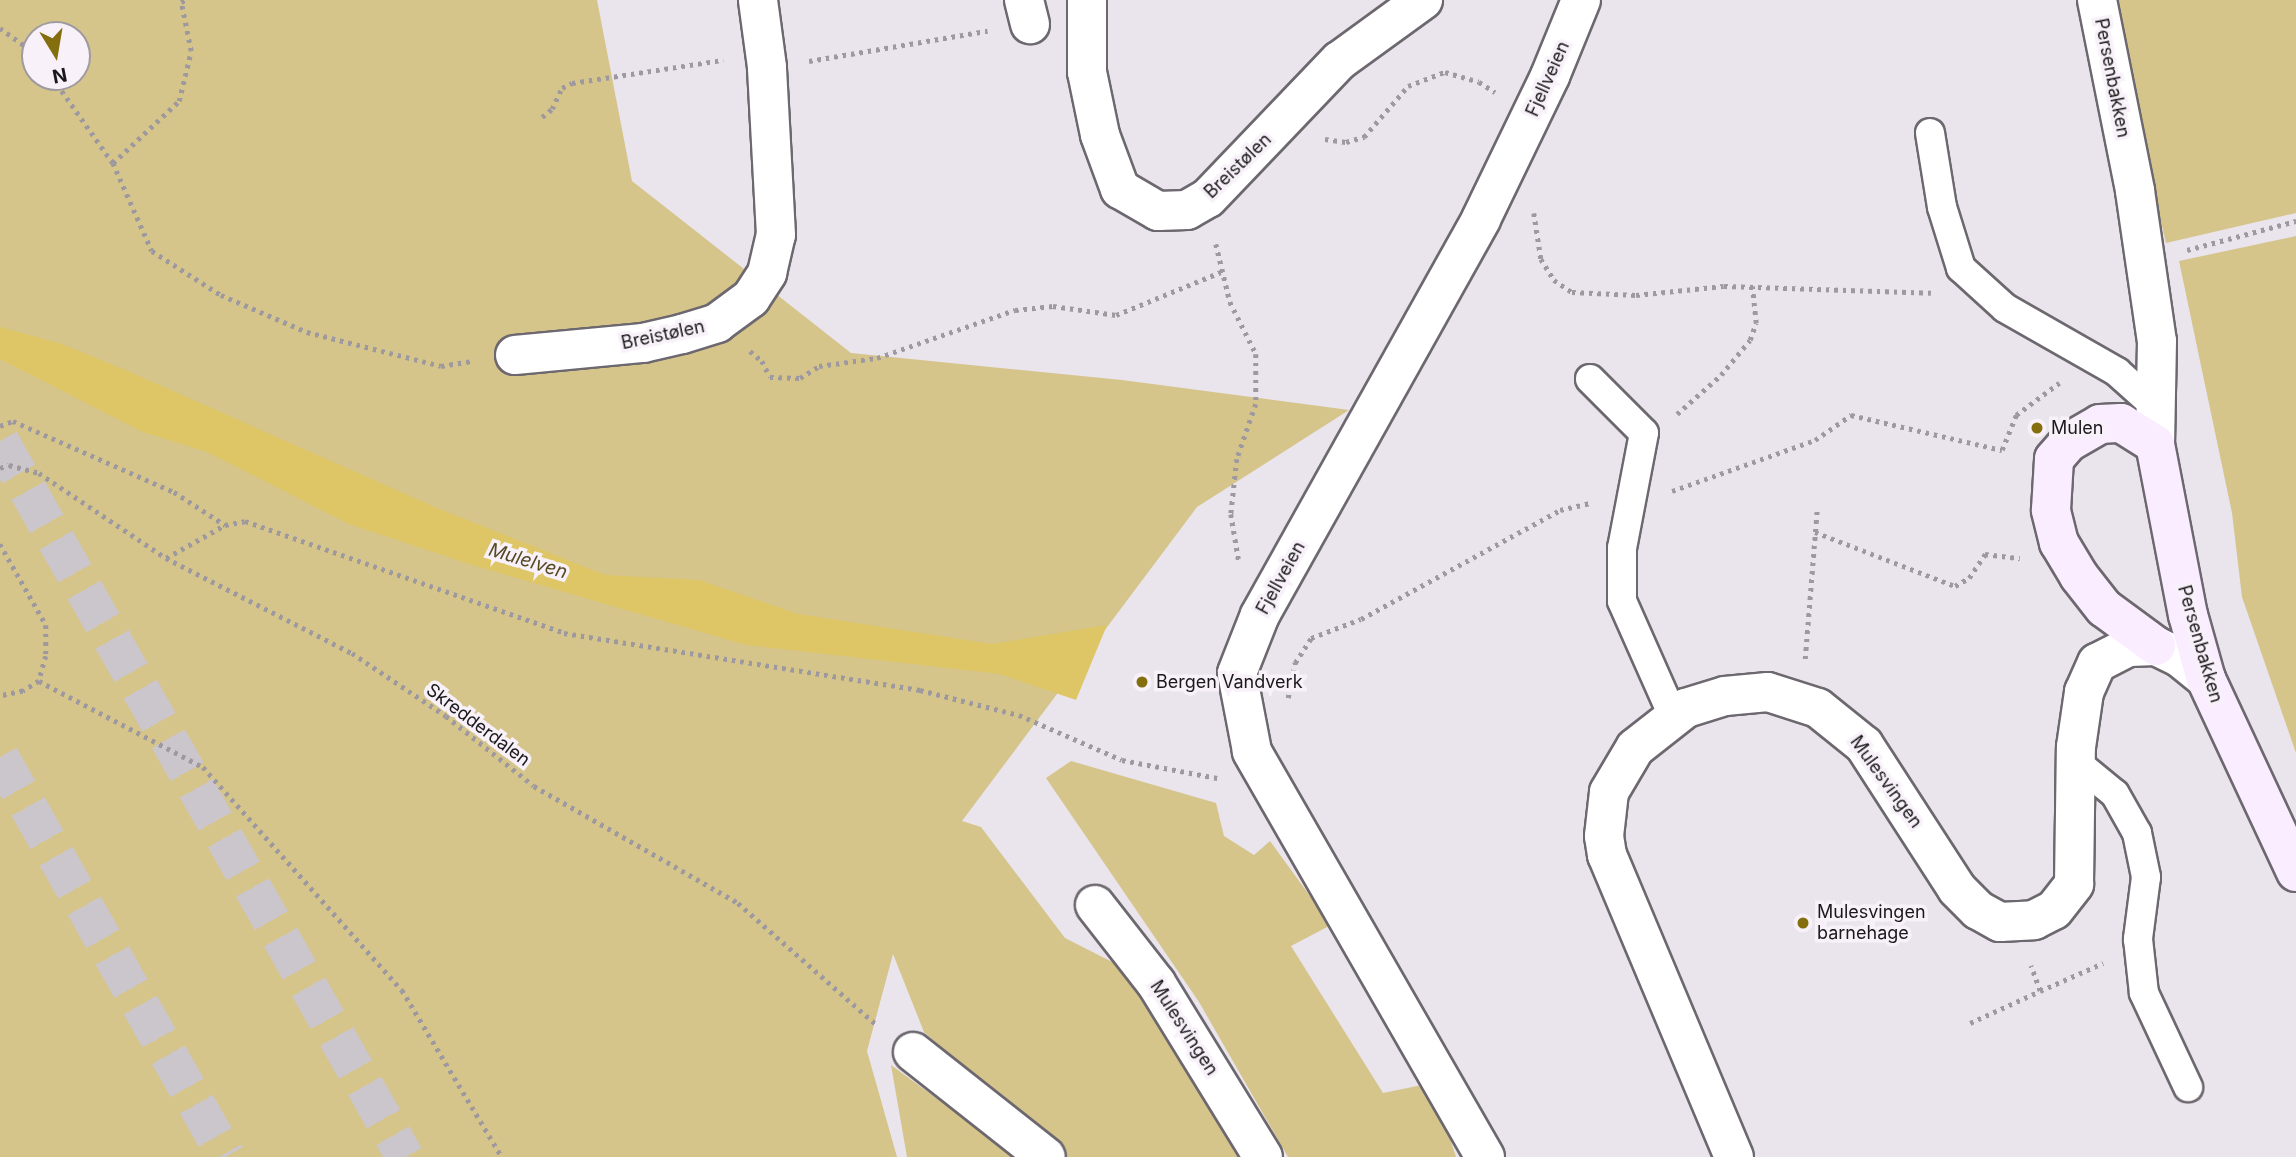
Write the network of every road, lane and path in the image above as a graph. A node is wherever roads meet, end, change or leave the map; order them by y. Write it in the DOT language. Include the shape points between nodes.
graph roads {
  1 [pos="185,0"];
  2 [pos="758,0"];
  3 [pos="1087,0"];
  4 [pos="1423,0"];
  5 [pos="1581,0"];
  6 [pos="2097,0"];
  7 [pos="1027,12"];
  8 [pos="0,28"];
  9 [pos="21,44"];
  10 [pos="766,60"];
  11 [pos="62,91"];
  12 [pos="542,117"];
  13 [pos="1930,133"];
  14 [pos="1317,139"];
  15 [pos="1518,144"];
  16 [pos="113,163"];
  17 [pos="1208,198"];
  18 [pos="1534,209"];
  19 [pos="2296,221"];
  20 [pos="2178,252"];
  21 [pos="1222,272"];
  22 [pos="1752,286"];
  23 [pos="1937,295"];
  24 [pos="717,323"];
  25 [pos="515,355"];
  26 [pos="2067,377"];
  27 [pos="1590,379"];
  28 [pos="2155,406"];
  29 [pos="0,426"];
  30 [pos="2155,444"];
  31 [pos="1641,456"];
  32 [pos="0,468"];
  33 [pos="1636,493"];
  34 [pos="1817,511"];
  35 [pos="225,525"];
  36 [pos="1815,532"];
  37 [pos="0,544"];
  38 [pos="166,558"];
  39 [pos="2028,558"];
  40 [pos="1260,615"];
  41 [pos="2156,646"];
  42 [pos="2206,680"];
  43 [pos="39,681"];
  44 [pos="0,696"];
  45 [pos="1802,702"];
  46 [pos="1286,708"];
  47 [pos="1673,716"];
  48 [pos="2076,762"];
  49 [pos="1273,789"];
  50 [pos="2296,872"];
  51 [pos="1095,905"];
  52 [pos="2093,967"];
  53 [pos="2040,991"];
  54 [pos="913,1052"];
  55 [pos="2188,1087"];
  56 [pos="502,1157"];
  57 [pos="1046,1157"];
  58 [pos="1263,1157"];
  59 [pos="1485,1157"];
  60 [pos="1734,1157"];
  1 -- 16 [label="path" via="181,2 191,51 179,101"];
  2 -- 10 [label="street, Breistølen"];
  3 -- 17 [label="street, Breistølen" via="1087,72 1100,135 1120,189 1158,211 1187,209"];
  4 -- 17 [label="street, Breistølen" via="1339,61"];
  5 -- 15 [label="street, Fjellveien"];
  6 -- 28 [label="street, Persenbakken" via="2145,254 2157,341"];
  7 -- 10 [label="path"];
  8 -- 9 [label="path"];
  10 -- 12 [label="path" via="572,83 562,88"];
  10 -- 24 [label="street, Breistølen" via="776,235 767,272 751,298"];
  11 -- 16 [label="path"];
  13 -- 28 [label="lane" via="1945,220 1961,268 2005,308 2118,372"];
  14 -- 15 [label="path" via="1346,142 1364,137 1408,86 1445,72 1479,82 1497,94 1511,113"];
  15 -- 40 [label="street, Fjellveien" via="1440,298"];
  16 -- 25 [label="path" via="152,251 221,295 307,332 441,366"];
  17 -- 21 [label="path"];
  18 -- 22 [label="path" via="1541,259 1553,280 1572,292 1610,296"];
  19 -- 20 [label="path"];
  21 -- 24 [label="path" via="1116,315 1053,306 1015,310 877,358 819,366 800,378 771,377 762,360"];
  21 -- 40 [label="path" via="1230,302 1256,354 1256,404 1237,459 1231,514 1237,557"];
  22 -- 23 [label="path" via="1916,289"];
  22 -- 31 [label="path" via="1756,323 1750,340 1721,375 1650,439"];
  24 -- 25 [label="street, Breistølen" via="643,343"];
  26 -- 33 [label="path" via="2016,415 2002,450 1851,415 1815,440 1756,464 1680,490"];
  27 -- 31 [label="lane" via="1644,433"];
  28 -- 30 [label="street, Persenbakken"];
  29 -- 35 [label="path" via="13,421 26,426 174,492"];
  30 -- 41 [label="street" via="2121,423 2100,424 2069,442 2054,459 2050,480 2059,543 2079,576 2104,608"];
  30 -- 42 [label="street, Persenbakken" via="2188,615"];
  31 -- 33 [label="lane"];
  32 -- 38 [label="path, Skredderdalen" via="9,465 39,473"];
  33 -- 46 [label="path" via="1560,510 1361,619 1311,638 1295,663"];
  33 -- 47 [label="lane" via="1622,548 1622,601"];
  34 -- 36 [label="path"];
  35 -- 38 [label="path"];
  35 -- 49 [label="path" via="245,520 564,633 920,690 1019,715 1122,760"];
  36 -- 39 [label="path" via="1955,586 1969,578 1985,554"];
  36 -- 45 [label="path"];
  37 -- 43 [label="path" via="46,625 46,656"];
  38 -- 54 [label="path, Skredderdalen" via="352,653 446,716 534,786 738,903 789,944 865,1017"];
  40 -- 49 [label="street, Fjellveien" via="1237,673 1252,751"];
  41 -- 42 [label="street" via="2179,657"];
  41 -- 48 [label="street, Mulesvingen" via="2129,647 2097,663 2084,692"];
  42 -- 50 [label="street, Persenbakken"];
  43 -- 44 [label="path" via="23,691"];
  43 -- 56 [label="path" via="203,767 402,990"];
  45 -- 47 [label="street, Mulesvingen" via="1747,692 1686,708"];
  45 -- 48 [label="street, Mulesvingen" via="1838,720 1864,745 1957,889 1989,918 2000,922 2034,920 2054,909 2074,884"];
  47 -- 60 [label="street, Mulesvingen" via="1634,748 1617,771 1604,812 1604,836 1614,879"];
  48 -- 55 [label="lane" via="2115,794 2137,833 2146,877 2138,939 2144,993"];
  49 -- 59 [label="street, Fjellveien"];
  51 -- 58 [label="street, Mulesvingen" via="1156,983"];
  52 -- 53 [label="path"];
  54 -- 57 [label="street"];
}
